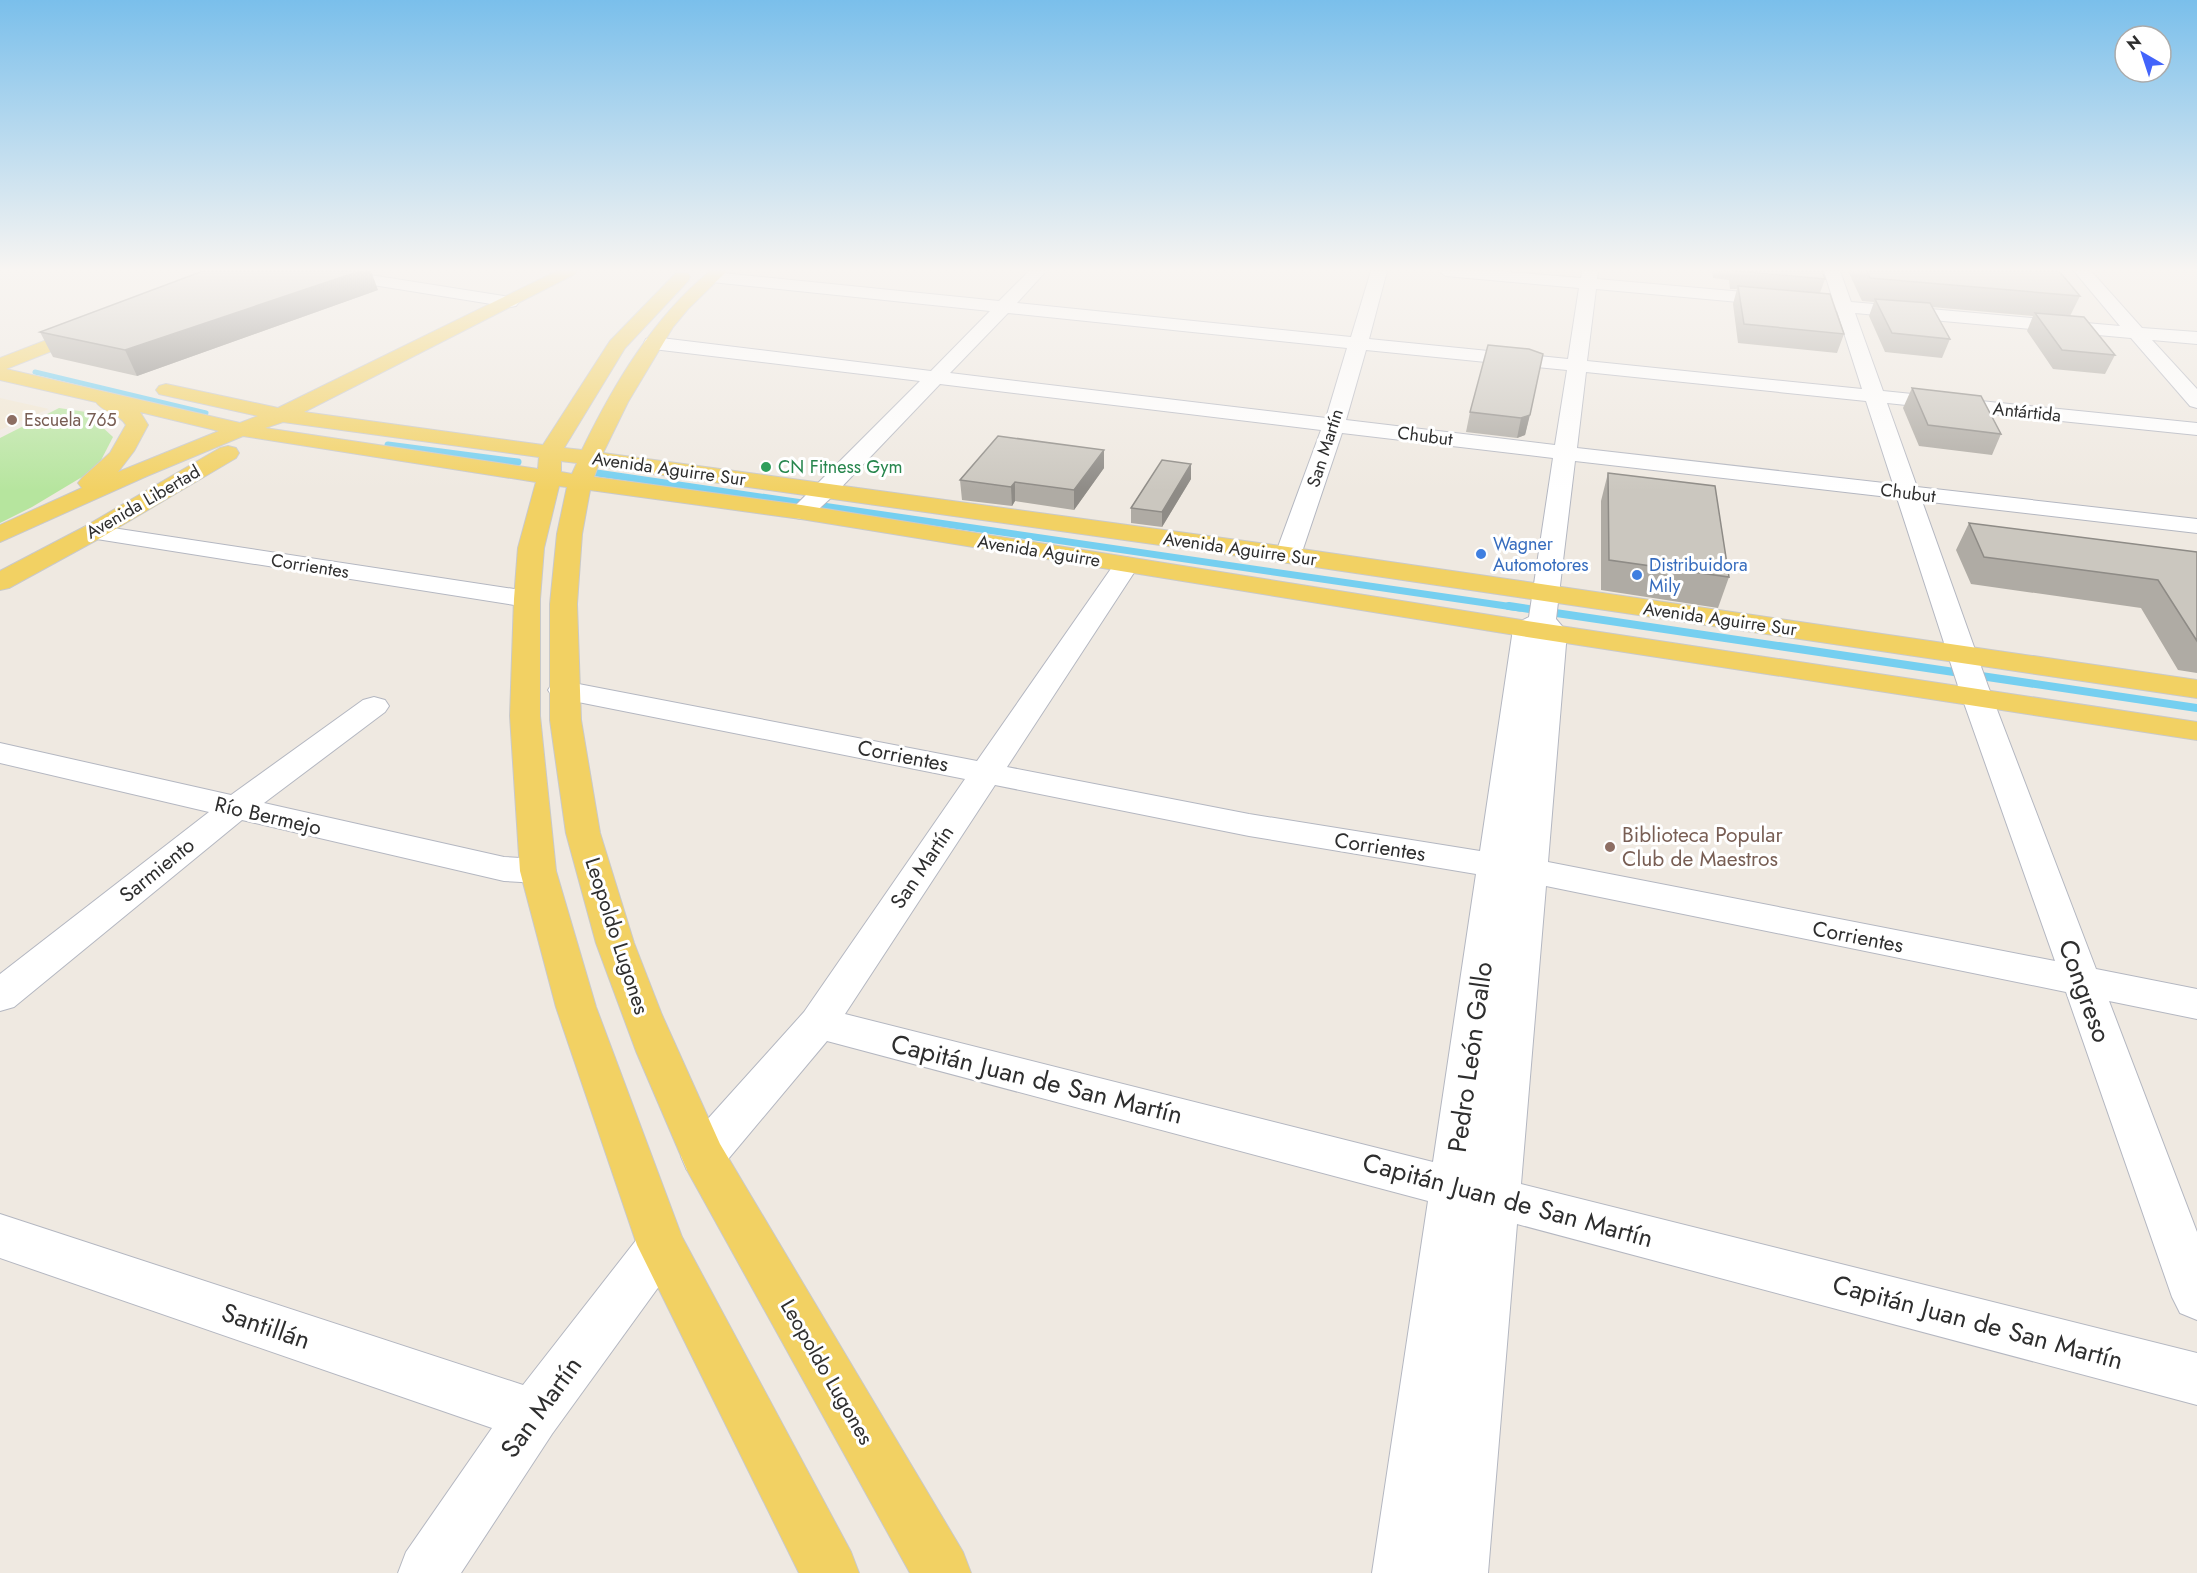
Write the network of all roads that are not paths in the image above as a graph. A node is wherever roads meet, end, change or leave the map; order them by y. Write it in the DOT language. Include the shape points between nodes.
graph roads {
  1 [pos="47,344"];
  2 [pos="424,344"];
  3 [pos="618,344"];
  4 [pos="652,344"];
  5 [pos="664,344"];
  6 [pos="968,344"];
  7 [pos="1356,344"];
  8 [pos="1380,344"];
  9 [pos="1581,344"];
  10 [pos="1857,344"];
  11 [pos="2148,344"];
  12 [pos="5,359"];
  13 [pos="1578,365"];
  14 [pos="62,368"];
  15 [pos="0,374"];
  16 [pos="934,379"];
  17 [pos="143,385"];
  18 [pos="94,395"];
  19 [pos="1876,397"];
  20 [pos="2197,402"];
  21 [pos="281,415"];
  22 [pos="1334,425"];
  23 [pos="2197,429"];
  24 [pos="252,444"];
  25 [pos="1565,453"];
  26 [pos="568,468"];
  27 [pos="1909,493"];
  28 [pos="813,502"];
  29 [pos="2197,526"];
  30 [pos="93,532"];
  31 [pos="5,533"];
  32 [pos="1288,555"];
  33 [pos="1126,565"];
  34 [pos="0,582"];
  35 [pos="527,599"];
  36 [pos="1542,615"];
  37 [pos="1969,676"];
  38 [pos="2197,689"];
  39 [pos="563,690"];
  40 [pos="374,706"];
  41 [pos="2197,730"];
  42 [pos="0,753"];
  43 [pos="986,772"];
  44 [pos="234,809"];
  45 [pos="1513,868"];
  46 [pos="538,871"];
  47 [pos="2082,981"];
  48 [pos="0,996"];
  49 [pos="2197,1004"];
  50 [pos="818,1023"];
  51 [pos="703,1156"];
  52 [pos="1452,1185"];
  53 [pos="1497,1197"];
  54 [pos="0,1236"];
  55 [pos="661,1245"];
  56 [pos="2197,1297"];
  57 [pos="2197,1379"];
  58 [pos="532,1415"];
  59 [pos="427,1573"];
  60 [pos="830,1573"];
  61 [pos="942,1573"];
  62 [pos="1401,1573"];
  63 [pos="1459,1573"];
  1 -- 12 [label="main road"];
  2 -- 21 [label="main road, Avenida Libertad"];
  3 -- 26 [label="main road, Leopoldo Lugones"];
  4 -- 26 [label="main road, Leopoldo Lugones"];
  5 -- 16 [label="street, Chubut"];
  6 -- 16 [label="street"];
  7 -- 22 [label="street, San Martín"];
  8 -- 13 [label="street, Antártida"];
  9 -- 13 [label="street, Pedro León Gallo"];
  10 -- 19 [label="street, Congreso"];
  11 -- 20 [label="street"];
  12 -- 14 [label="main road"];
  13 -- 19 [label="street, Antártida"];
  13 -- 25 [label="street, Pedro León Gallo"];
  15 -- 18 [label="main road"];
  16 -- 22 [label="street, Chubut"];
  16 -- 28 [label="street"];
  17 -- 21 [label="main road"];
  18 -- 24 [label="main road"];
  18 -- 31 [label="main road" via="131,415 137,425 120,458 100,476"];
  19 -- 23 [label="street, Antártida"];
  19 -- 27 [label="street, Congreso"];
  21 -- 24 [label="main road, Avenida Libertad"];
  21 -- 26 [label="main road"];
  22 -- 25 [label="street, Chubut"];
  22 -- 32 [label="street, San Martín"];
  24 -- 26 [label="main road" via="281,450 343,446"];
  24 -- 30 [label="main road, Avenida Libertad"];
  24 -- 31 [label="main road, Avenida Libertad" via="107,485"];
  25 -- 27 [label="street, Chubut"];
  25 -- 36 [label="street, Pedro León Gallo"];
  26 -- 28 [label="main road, Avenida Aguirre"];
  26 -- 35 [label="main road, Leopoldo Lugones" via="531,549"];
  26 -- 39 [label="main road, Leopoldo Lugones"];
  27 -- 29 [label="street, Chubut"];
  27 -- 37 [label="street, Congreso"];
  28 -- 32 [label="main road, Avenida Aguirre Sur"];
  28 -- 33 [label="main road, Avenida Aguirre"];
  30 -- 34 [label="main road, Avenida Libertad"];
  30 -- 35 [label="street, Corrientes"];
  32 -- 36 [label="main road, Avenida Aguirre Sur"];
  33 -- 36 [label="main road, Avenida Aguirre"];
  33 -- 43 [label="street, San Martín"];
  35 -- 46 [label="main road, Leopoldo Lugones" via="525,716"];
  36 -- 37 [label="main road, Avenida Aguirre Sur"];
  36 -- 37 [label="main road, Avenida Aguirre Sur"];
  36 -- 45 [label="street, Pedro León Gallo"];
  37 -- 38 [label="main road, Avenida Aguirre Sur"];
  37 -- 41 [label="main road, Avenida Aguirre Sur"];
  37 -- 47 [label="street, Congreso"];
  39 -- 43 [label="street, Corrientes"];
  39 -- 51 [label="main road, Leopoldo Lugones" via="570,762 592,869 624,972"];
  40 -- 44 [label="street, Sarmiento"];
  42 -- 44 [label="street, Río Bermejo"];
  43 -- 45 [label="street, Corrientes" via="1249,825"];
  43 -- 50 [label="street, San Martín"];
  44 -- 46 [label="street, Río Bermejo" via="504,869"];
  44 -- 48 [label="street, Sarmiento"];
  45 -- 47 [label="street, Corrientes"];
  45 -- 52 [label="street, Pedro León Gallo"];
  45 -- 53 [label="street, Pedro León Gallo"];
  46 -- 55 [label="main road, Leopoldo Lugones" via="576,1008"];
  47 -- 49 [label="street, Corrientes"];
  47 -- 56 [label="street, Congreso"];
  50 -- 51 [label="street, San Martín"];
  50 -- 52 [label="street, Capitán Juan de San Martín"];
  51 -- 61 [label="main road, Leopoldo Lugones"];
  52 -- 53 [label="street, Capitán Juan de San Martín"];
  52 -- 62 [label="street, Pedro León Gallo"];
  53 -- 57 [label="street, Capitán Juan de San Martín"];
  53 -- 63 [label="street, Pedro León Gallo"];
  54 -- 58 [label="street, Santillán"];
  55 -- 58 [label="street, San Martín"];
  55 -- 60 [label="main road, Leopoldo Lugones"];
  58 -- 59 [label="street, San Martín"];
}
